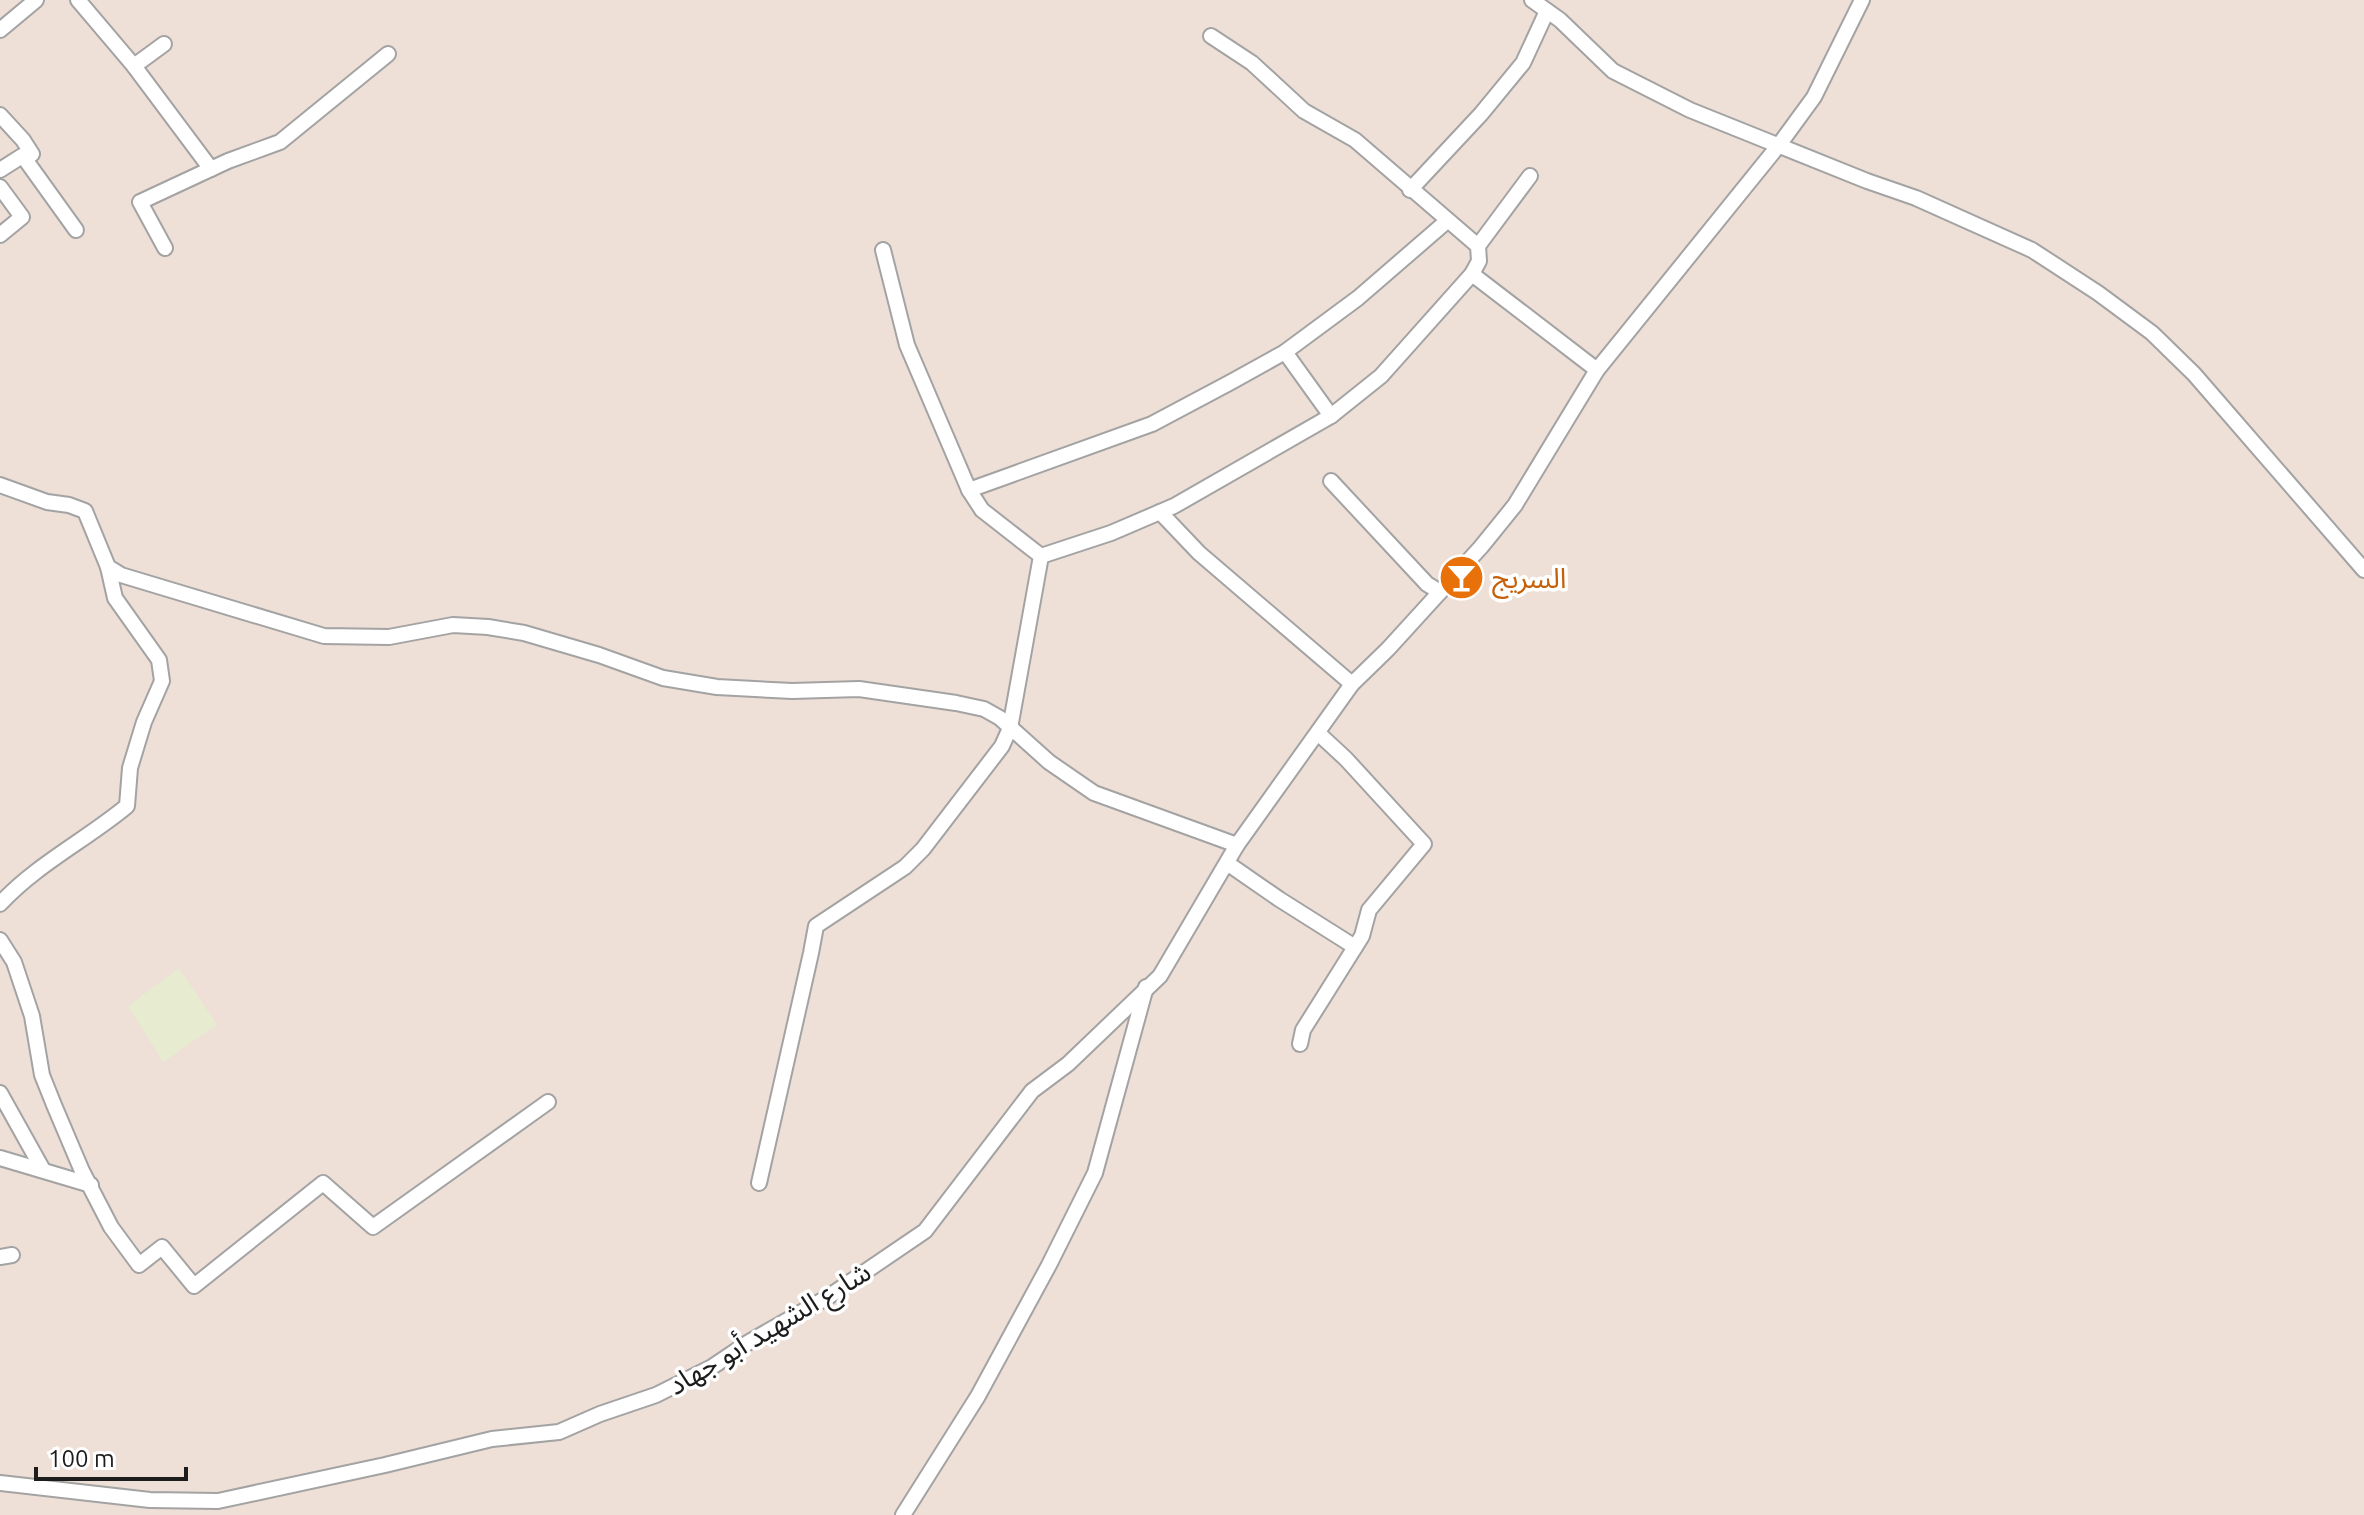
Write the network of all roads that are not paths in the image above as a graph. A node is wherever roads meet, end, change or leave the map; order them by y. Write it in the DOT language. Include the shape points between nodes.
graph roads {
  1 [pos="36,0"];
  2 [pos="78,0"];
  3 [pos="1532,0"];
  4 [pos="1862,0"];
  5 [pos="1547,11"];
  6 [pos="0,30"];
  7 [pos="1211,36"];
  8 [pos="164,44"];
  9 [pos="388,54"];
  10 [pos="134,66"];
  11 [pos="0,115"];
  12 [pos="1779,145"];
  13 [pos="25,159"];
  14 [pos="211,169"];
  15 [pos="0,170"];
  16 [pos="1530,176"];
  17 [pos="0,187"];
  18 [pos="1410,190"];
  19 [pos="1447,221"];
  20 [pos="76,230"];
  21 [pos="0,235"];
  22 [pos="1478,246"];
  23 [pos="165,248"];
  24 [pos="883,250"];
  25 [pos="1472,274"];
  26 [pos="1285,352"];
  27 [pos="1597,370"];
  28 [pos="1331,416"];
  29 [pos="1331,481"];
  30 [pos="0,485"];
  31 [pos="969,490"];
  32 [pos="1160,512"];
  33 [pos="1041,556"];
  34 [pos="108,567"];
  35 [pos="2364,570"];
  36 [pos="1440,592"];
  37 [pos="1352,684"];
  38 [pos="1010,728"];
  39 [pos="1318,733"];
  40 [pos="1237,845"];
  41 [pos="1227,863"];
  42 [pos="0,904"];
  43 [pos="0,940"];
  44 [pos="1355,947"];
  45 [pos="1146,987"];
  46 [pos="1300,1044"];
  47 [pos="0,1093"];
  48 [pos="548,1102"];
  49 [pos="0,1158"];
  50 [pos="43,1170"];
  51 [pos="759,1183"];
  52 [pos="91,1185"];
  53 [pos="0,1483"];
  54 [pos="903,1515"];
  1 -- 6 [label="street"];
  2 -- 10 [label="street"];
  3 -- 5 [label="street"];
  4 -- 12 [label="street, شارع الشهيد أبو جهاد" via="1814,97"];
  5 -- 12 [label="street" via="1613,71 1690,110"];
  5 -- 18 [label="street" via="1523,63"];
  7 -- 18 [label="street" via="1252,63 1304,111 1355,140"];
  8 -- 10 [label="street"];
  9 -- 14 [label="street" via="280,142"];
  10 -- 14 [label="street"];
  11 -- 13 [label="street" via="32,154"];
  12 -- 27 [label="street, شارع الشهيد أبو جهاد"];
  12 -- 35 [label="street" via="2032,250 2098,293 2152,333 2194,374"];
  13 -- 15 [label="street"];
  13 -- 20 [label="street"];
  14 -- 23 [label="street" via="140,202"];
  16 -- 22 [label="street"];
  17 -- 21 [label="street" via="22,217"];
  18 -- 19 [label="street"];
  19 -- 22 [label="street"];
  19 -- 26 [label="street"];
  22 -- 25 [label="street" via="1479,261"];
  24 -- 31 [label="street" via="907,345"];
  25 -- 27 [label="street"];
  25 -- 28 [label="street" via="1381,376"];
  26 -- 28 [label="street"];
  26 -- 31 [label="street" via="1152,424"];
  27 -- 36 [label="street, شارع الشهيد أبو جهاد" via="1515,505"];
  28 -- 32 [label="street"];
  29 -- 36 [label="street"];
  30 -- 34 [label="street" via="85,511"];
  31 -- 33 [label="street" via="982,510"];
  32 -- 33 [label="street"];
  32 -- 37 [label="street" via="1199,553"];
  33 -- 38 [label="street"];
  34 -- 38 [label="street" via="324,636 389,637 453,625 488,627 584,650 663,678 717,687 868,690 984,709"];
  34 -- 42 [label="street" via="115,598 159,660 162,681 130,768 127,806 16,886"];
  36 -- 37 [label="street, شارع الشهيد أبو جهاد"];
  37 -- 39 [label="street, شارع الشهيد أبو جهاد"];
  38 -- 40 [label="street" via="1094,793"];
  38 -- 51 [label="street" via="1002,746 923,849 905,867 816,926"];
  39 -- 40 [label="street, شارع الشهيد أبو جهاد"];
  39 -- 44 [label="street" via="1424,844 1369,910"];
  40 -- 41 [label="street, شارع الشهيد أبو جهاد"];
  41 -- 44 [label="street"];
  41 -- 45 [label="street, شارع الشهيد أبو جهاد" via="1160,976"];
  43 -- 52 [label="street" via="14,962 32,1016 42,1075"];
  44 -- 46 [label="street" via="1303,1030"];
  45 -- 53 [label="street, شارع الشهيد أبو جهاد" via="1068,1064 1032,1091 925,1231 828,1297 656,1395 559,1432 492,1439 218,1501 150,1500"];
  45 -- 54 [label="street" via="1095,1173 978,1396"];
  47 -- 50 [label="street"];
  48 -- 52 [label="street" via="373,1227 323,1183 194,1286 162,1247 139,1265 111,1227"];
  49 -- 50 [label="street"];
  50 -- 52 [label="street"];
}
